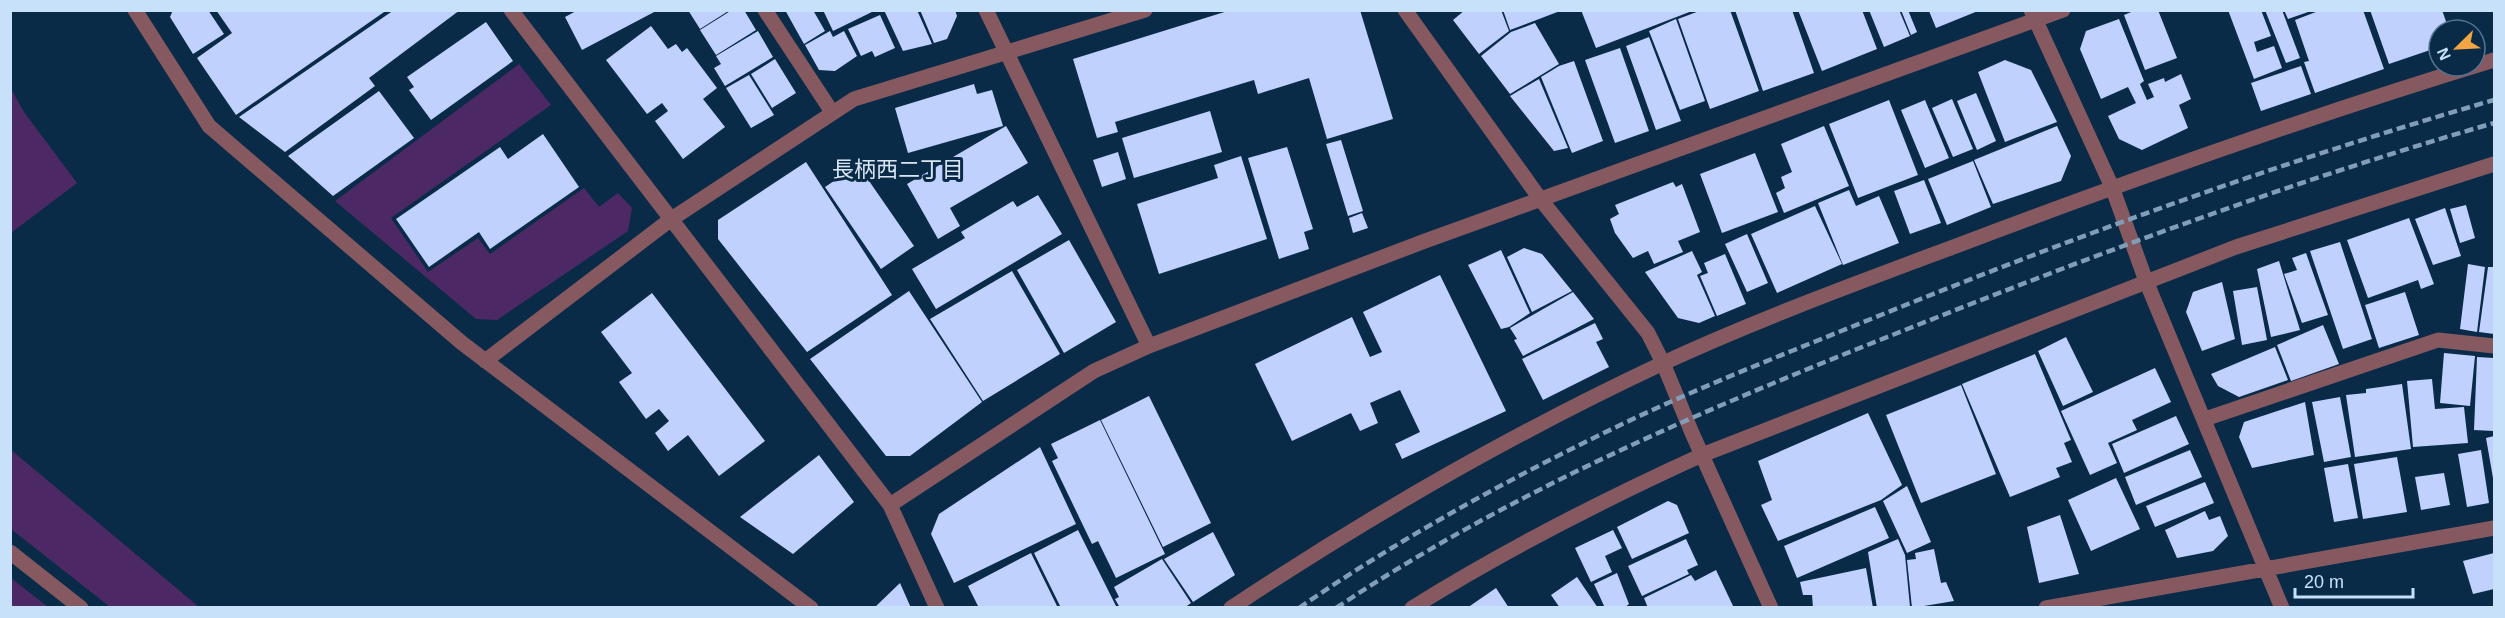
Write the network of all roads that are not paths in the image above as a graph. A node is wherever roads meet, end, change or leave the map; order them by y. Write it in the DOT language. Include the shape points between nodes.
graph roads {
  1 [pos="135,10"];
  2 [pos="511,10"];
  3 [pos="765,10"];
  4 [pos="986,10"];
  5 [pos="1144,10"];
  6 [pos="1405,10"];
  7 [pos="2064,10"];
  8 [pos="2034,16"];
  9 [pos="1004,53"];
  10 [pos="2494,60"];
  11 [pos="832,112"];
  12 [pos="2494,164"];
  13 [pos="2112,187"];
  14 [pos="1541,200"];
  15 [pos="670,220"];
  16 [pos="2146,281"];
  17 [pos="1149,346"];
  18 [pos="2494,346"];
  19 [pos="485,362"];
  20 [pos="1663,363"];
  21 [pos="2205,419"];
  22 [pos="1702,455"];
  23 [pos="890,505"];
  24 [pos="2494,528"];
  25 [pos="10,552"];
  26 [pos="2265,570"];
  27 [pos="81,608"];
  28 [pos="811,608"];
  29 [pos="937,608"];
  30 [pos="1231,608"];
  31 [pos="1412,608"];
  32 [pos="1772,608"];
  33 [pos="2046,608"];
  34 [pos="2282,608"];
  1 -- 19 [label="street" via="209,126"];
  2 -- 15 [label="street"];
  3 -- 11 [label="street"];
  4 -- 9 [label="street"];
  5 -- 9 [label="street"];
  6 -- 14 [label="street"];
  7 -- 8 [label="street"];
  8 -- 13 [label="street"];
  8 -- 14 [label="street"];
  9 -- 11 [label="street" via="854,99"];
  9 -- 17 [label="street"];
  10 -- 13 [label="street"];
  11 -- 15 [label="street"];
  12 -- 16 [label="street" via="2236,247"];
  13 -- 16 [label="street"];
  13 -- 20 [label="street" via="1828,294"];
  14 -- 17 [label="street"];
  14 -- 20 [label="street" via="1648,333"];
  15 -- 19 [label="street"];
  15 -- 23 [label="street"];
  16 -- 21 [label="street"];
  16 -- 22 [label="street"];
  17 -- 23 [label="street" via="1094,371"];
  18 -- 21 [label="street" via="2438,340"];
  19 -- 28 [label="street"];
  20 -- 22 [label="street"];
  20 -- 30 [label="street" via="1421,488"];
  21 -- 26 [label="street"];
  22 -- 31 [label="street" via="1536,537"];
  22 -- 32 [label="street"];
  23 -- 29 [label="street"];
  24 -- 26 [label="street"];
  25 -- 27 [label="street"];
  26 -- 33 [label="street"];
  26 -- 34 [label="street"];
}
